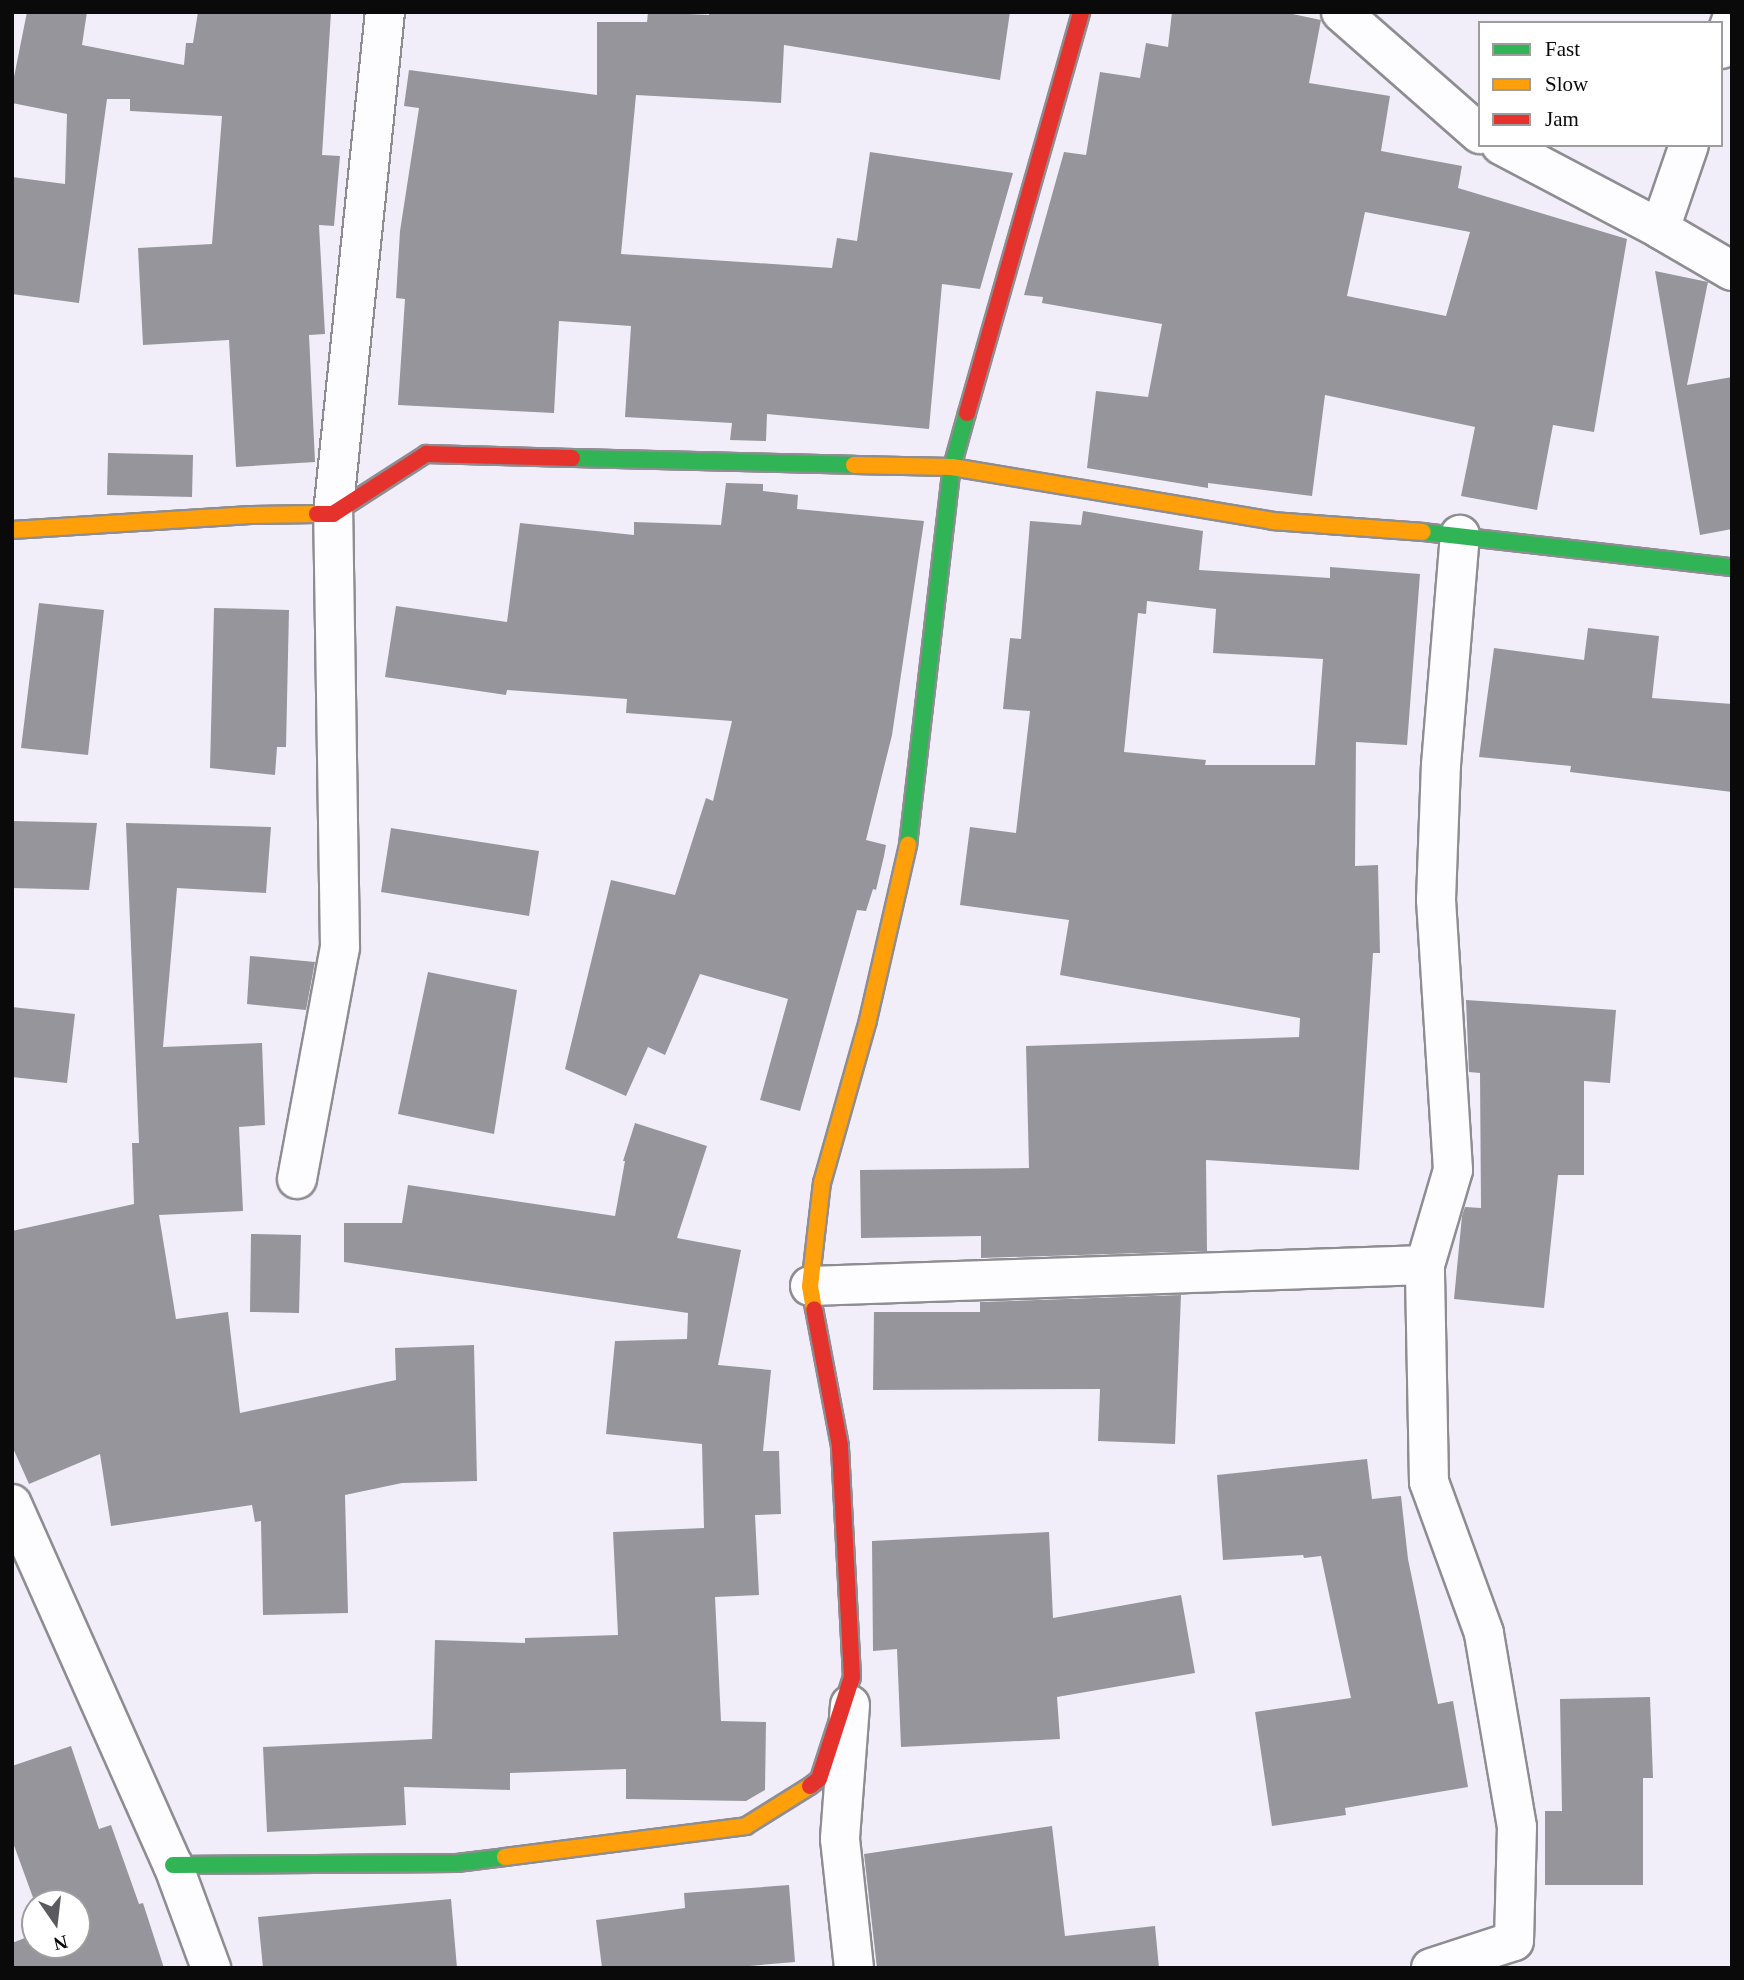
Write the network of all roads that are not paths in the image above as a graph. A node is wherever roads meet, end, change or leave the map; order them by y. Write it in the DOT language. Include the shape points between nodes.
graph roads {
  1 [pos="384,12"];
  2 [pos="1081,12"];
  3 [pos="1341,12"];
  4 [pos="1732,18"];
  5 [pos="1723,43"];
  6 [pos="1478,132"];
  7 [pos="1505,147"];
  8 [pos="1688,147"];
  9 [pos="1660,229"];
  10 [pos="1732,271"];
  11 [pos="952,467"];
  12 [pos="333,514"];
  13 [pos="12,530"];
  14 [pos="1460,535"];
  15 [pos="1732,568"];
  16 [pos="297,1179"];
  17 [pos="1425,1265"];
  18 [pos="810,1286"];
  19 [pos="12,1504"];
  20 [pos="852,1677"];
  21 [pos="173,1865"];
  22 [pos="211,1968"];
  23 [pos="854,1968"];
  24 [pos="1431,1968"];
  1 -- 12 [label="street"];
  2 -- 11 [label="street"];
  3 -- 6 [label="street"];
  4 -- 5 [label="street"];
  7 -- 9 [label="street"];
  8 -- 9 [label="street"];
  9 -- 10 [label="street"];
  11 -- 12 [label="street" via="426,454"];
  11 -- 14 [label="street" via="1273,521"];
  11 -- 18 [label="street" via="906,860 822,1183"];
  12 -- 13 [label="street"];
  12 -- 16 [label="street" via="341,948"];
  14 -- 15 [label="street"];
  14 -- 17 [label="street" via="1441,765 1436,900 1452,1170"];
  17 -- 18 [label="street"];
  17 -- 24 [label="street" via="1429,1482 1483,1633 1517,1828 1514,1941"];
  18 -- 20 [label="street" via="840,1446"];
  19 -- 21 [label="street"];
  20 -- 21 [label="street" via="819,1779 746,1826 457,1863"];
  20 -- 23 [label="street" via="840,1839"];
  21 -- 22 [label="street"];
}
